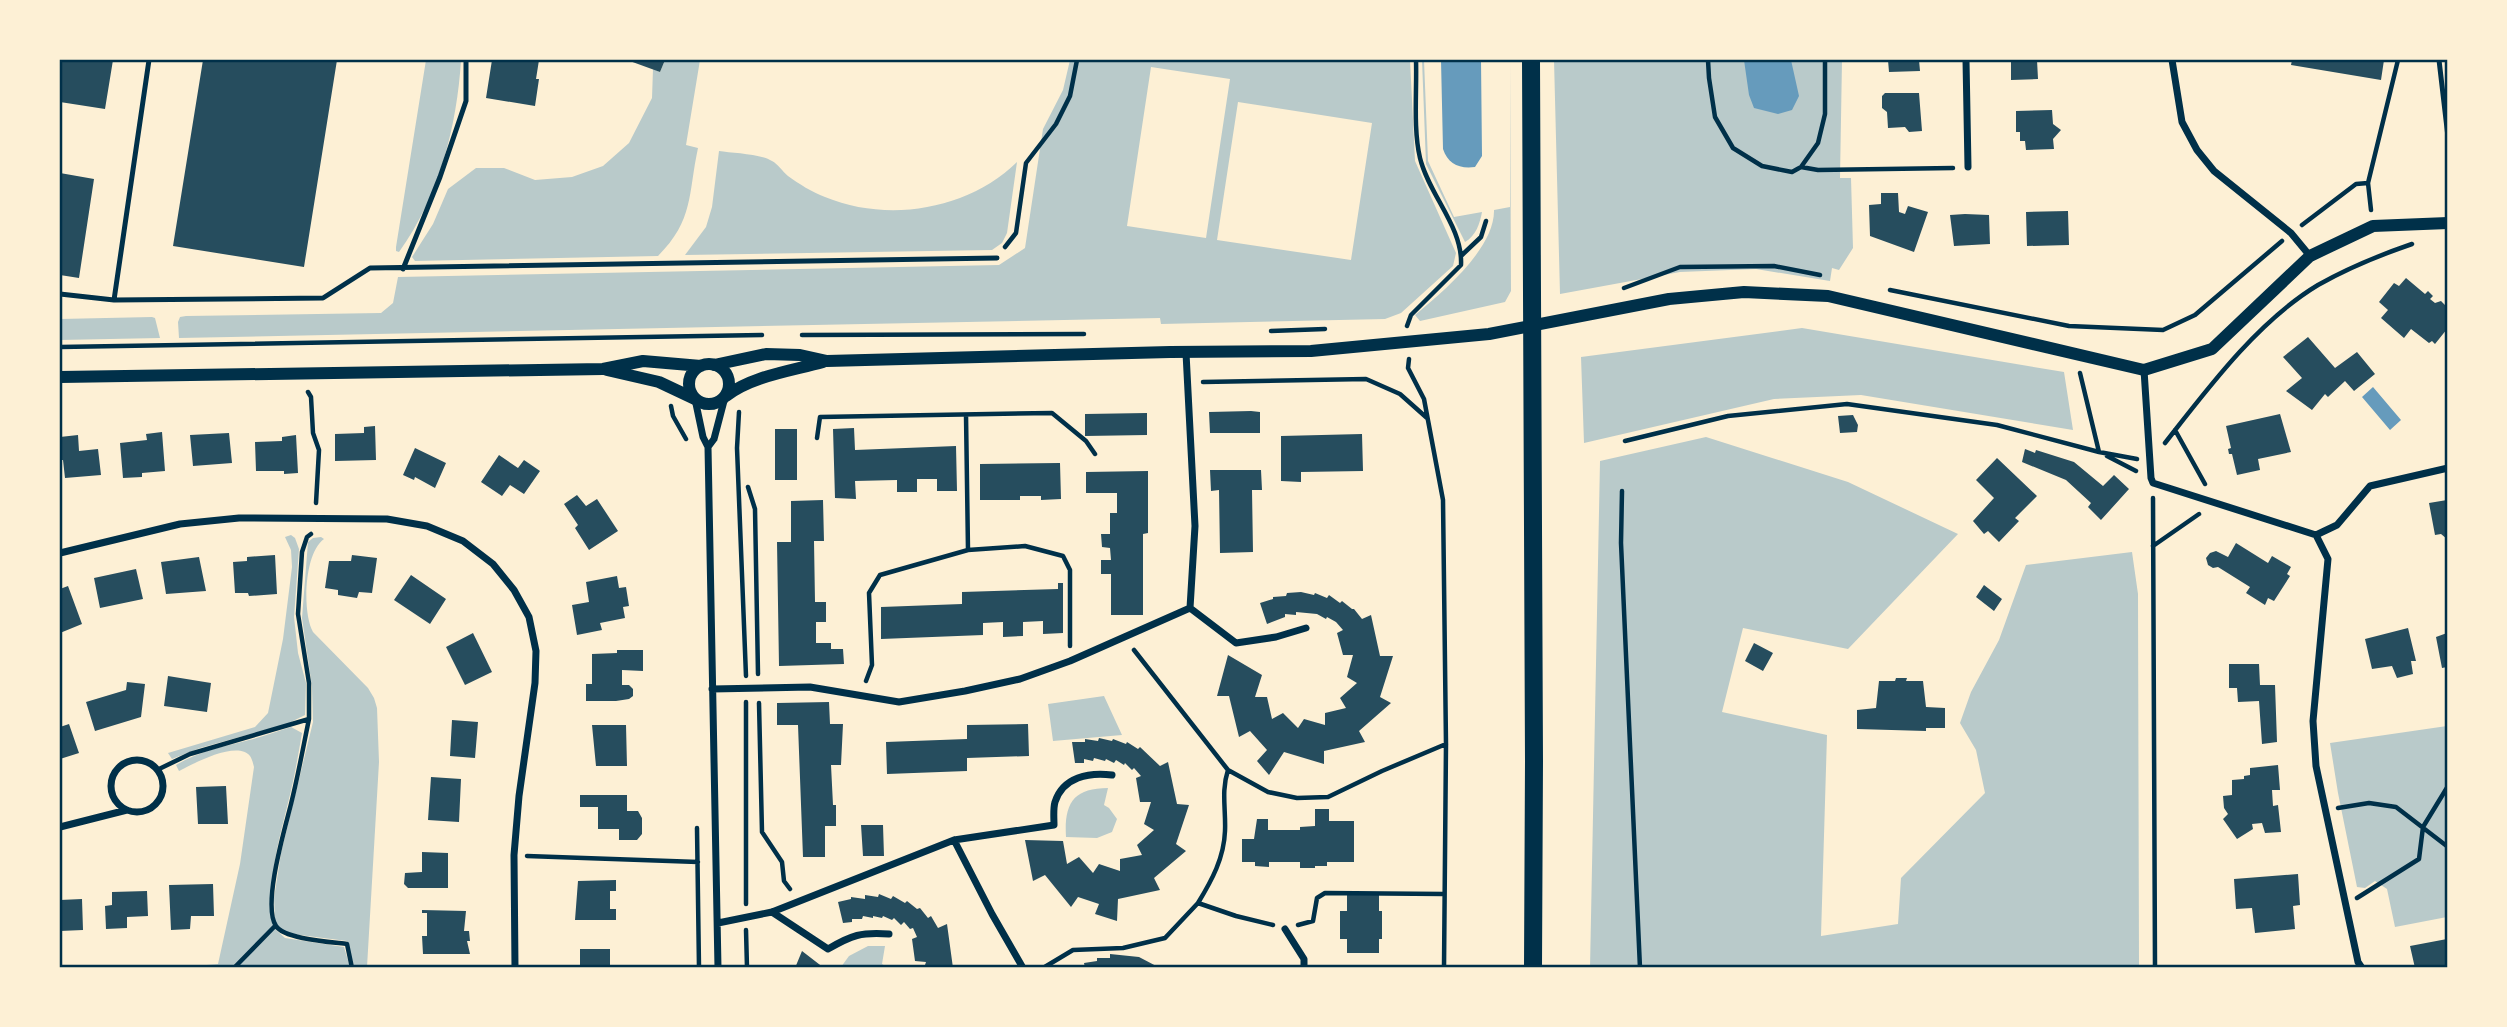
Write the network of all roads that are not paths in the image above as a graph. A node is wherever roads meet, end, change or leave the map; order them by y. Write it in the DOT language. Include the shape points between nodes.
graph roads {
  1 [pos="149,60"];
  2 [pos="466,60"];
  3 [pos="1531,60"];
  4 [pos="1966,60"];
  5 [pos="2172,60"];
  6 [pos="2439,60"];
  7 [pos="2448,137"];
  8 [pos="1968,167"];
  9 [pos="2448,223"];
  10 [pos="2310,257"];
  11 [pos="997,258"];
  12 [pos="403,269"];
  13 [pos="60,294"];
  14 [pos="114,300"];
  15 [pos="1186,354"];
  16 [pos="827,361"];
  17 [pos="707,365"];
  18 [pos="603,369"];
  19 [pos="2144,370"];
  20 [pos="60,377"];
  21 [pos="725,397"];
  22 [pos="695,399"];
  23 [pos="708,447"];
  24 [pos="2448,468"];
  25 [pos="2316,535"];
  26 [pos="60,553"];
  27 [pos="1189,608"];
  28 [pos="1306,628"];
  29 [pos="712,690"];
  30 [pos="1112,775"];
  31 [pos="127,810"];
  32 [pos="60,827"];
  33 [pos="954,840"];
  34 [pos="772,912"];
  35 [pos="718,923"];
  36 [pos="1285,929"];
  37 [pos="888,934"];
  38 [pos="515,968"];
  39 [pos="718,968"];
  40 [pos="1023,968"];
  41 [pos="1304,968"];
  42 [pos="1533,968"];
  43 [pos="2362,968"];
  1 -- 14 [label="lane"];
  2 -- 12 [label="lane" via="466,101"];
  3 -- 42 [label="main road"];
  4 -- 8 [label="street"];
  5 -- 10 [label="street" via="2182,122 2197,150 2214,171 2291,233"];
  6 -- 7 [label="lane"];
  9 -- 10 [label="street" via="2373,226"];
  10 -- 19 [label="street" via="2212,349"];
  11 -- 12 [label="lane"];
  12 -- 14 [label="lane" via="370,268 323,298"];
  13 -- 14 [label="lane"];
  15 -- 16 [label="street"];
  15 -- 19 [label="street" via="1409,343 1489,334 1669,299 1744,292 1828,296"];
  15 -- 27 [label="street" via="1195,526"];
  16 -- 17 [label="street" via="766,354"];
  16 -- 21 [label="street" via="740,387"];
  17 -- 18 [label="street" via="643,361"];
  17 -- 21 [label="street" via="720,367 728,378"];
  17 -- 22 [label="street" via="695,369 689,380"];
  18 -- 20 [label="street"];
  18 -- 22 [label="street" via="659,382"];
  19 -- 25 [label="street" via="2152,480"];
  21 -- 22 [label="street" via="713,404"];
  21 -- 23 [label="street"];
  22 -- 23 [label="street"];
  23 -- 29 [label="street"];
  24 -- 25 [label="street" via="2370,486 2337,525"];
  25 -- 43 [label="street" via="2328,559 2313,721 2316,766"];
  26 -- 38 [label="street" via="180,524 239,518 387,519 427,526 463,541 493,564 528,617 536,651 514,855"];
  27 -- 28 [label="street" via="1236,643"];
  27 -- 29 [label="street" via="1070,661 1020,679 965,691 899,702 810,687"];
  29 -- 35 [label="street"];
  30 -- 33 [label="street" via="1094,773 1069,782 1055,802 1054,825"];
  31 -- 31 [label="street" via="114,799 114,774 120,767 144,761 158,770 163,786 158,803 144,811"];
  31 -- 32 [label="street"];
  33 -- 34 [label="street"];
  33 -- 40 [label="street"];
  34 -- 35 [label="street"];
  34 -- 37 [label="street" via="828,949 865,933"];
  35 -- 39 [label="street"];
  36 -- 41 [label="street" via="1304,959"];
}
